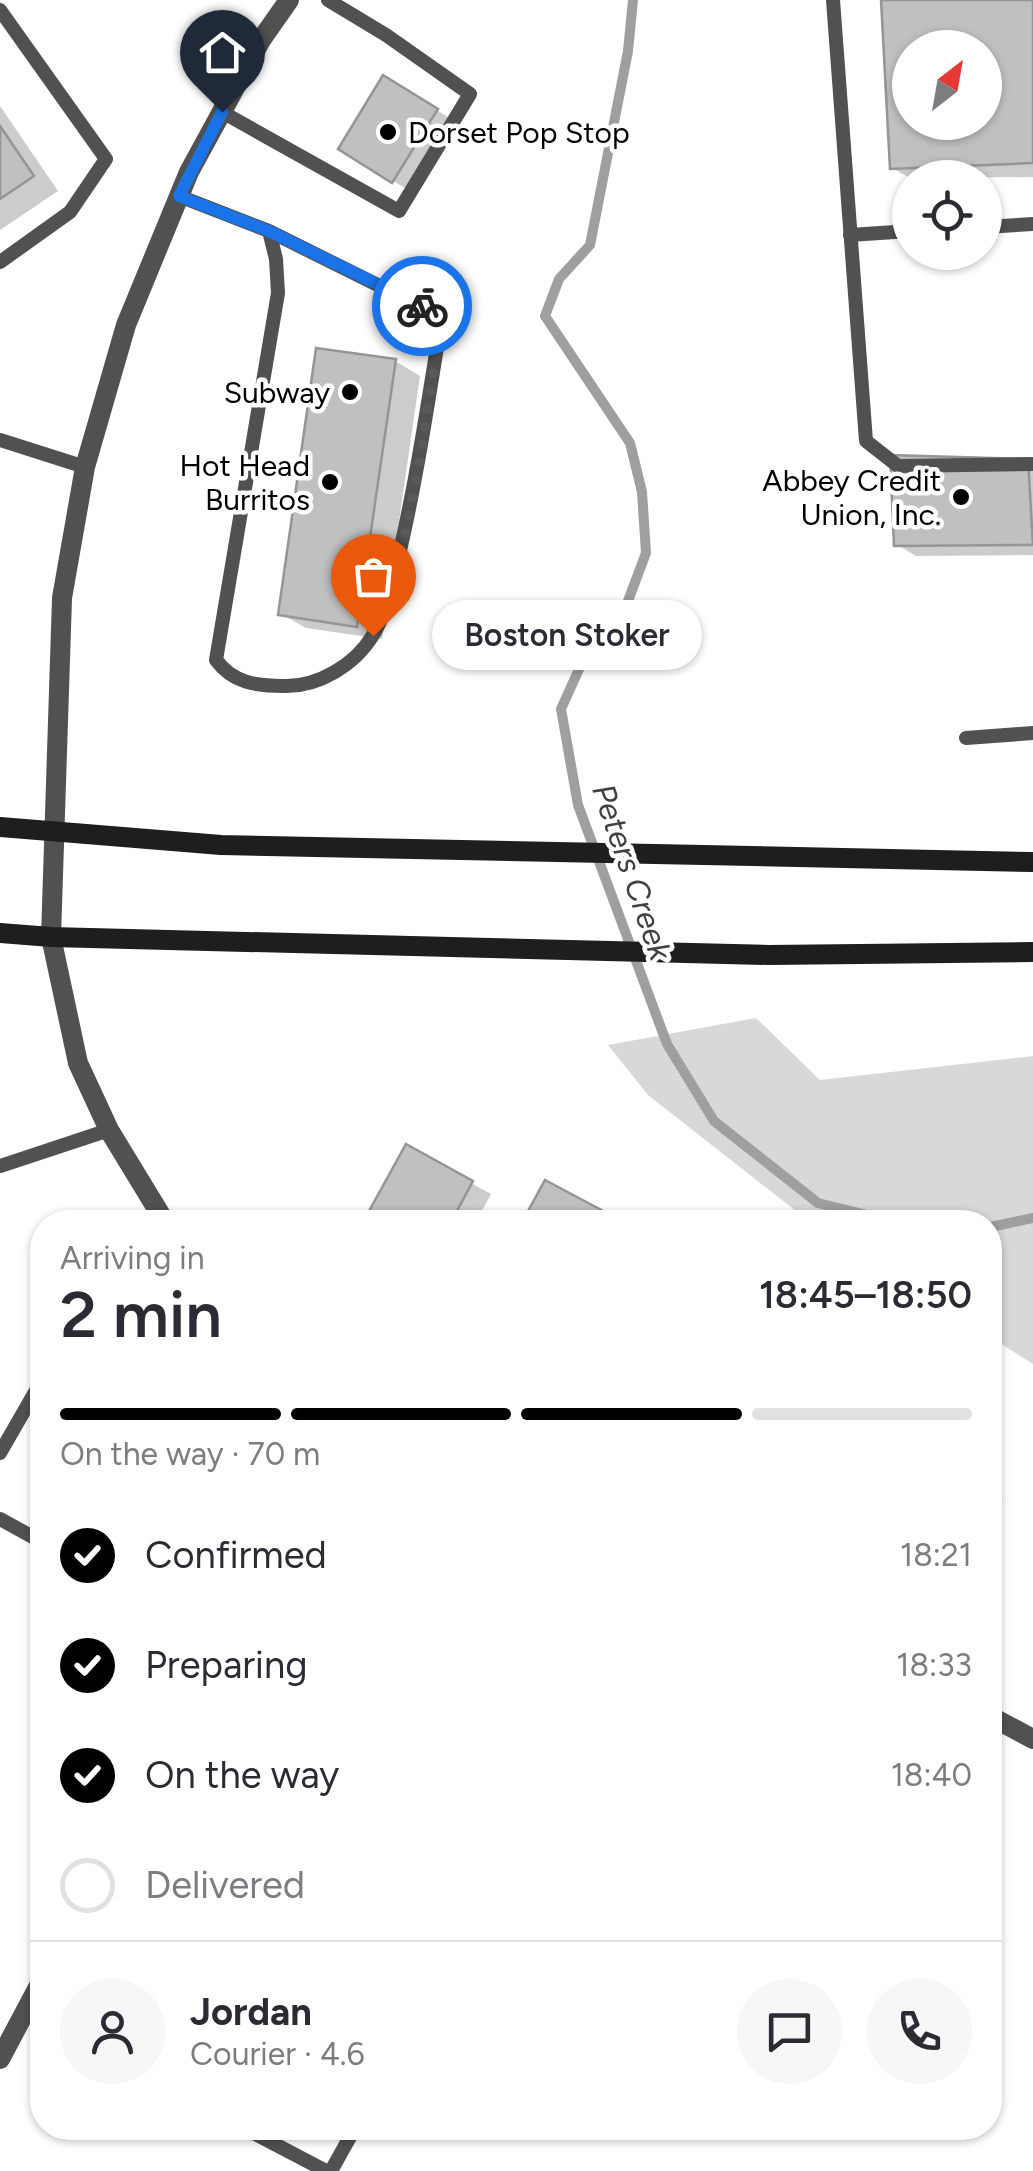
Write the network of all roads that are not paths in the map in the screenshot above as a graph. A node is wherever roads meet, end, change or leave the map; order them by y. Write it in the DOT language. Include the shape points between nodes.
graph roads {
  1 [pos="289,0"];
  2 [pos="328,0"];
  3 [pos="832,0"];
  4 [pos="0,10"];
  5 [pos="222,112"];
  6 [pos="179,196"];
  7 [pos="1033,224"];
  8 [pos="1002,226"];
  9 [pos="269,231"];
  10 [pos="892,232"];
  11 [pos="850,235"];
  12 [pos="0,262"];
  13 [pos="0,440"];
  14 [pos="1033,464"];
  15 [pos="85,467"];
  16 [pos="1033,733"];
  17 [pos="966,738"];
  18 [pos="0,828"];
  19 [pos="54,830"];
  20 [pos="1033,862"];
  21 [pos="0,933"];
  22 [pos="51,938"];
  23 [pos="1033,952"];
  24 [pos="108,1130"];
  25 [pos="0,1166"];
  26 [pos="152,1210"];
  27 [pos="30,1401"];
  28 [pos="0,1453"];
  29 [pos="0,1518"];
  30 [pos="30,1535"];
  31 [pos="1002,1722"];
  32 [pos="1033,1739"];
  33 [pos="30,2003"];
  34 [pos="0,2059"];
  35 [pos="268,2140"];
  36 [pos="348,2140"];
  37 [pos="329,2171"];
  1 -- 5 [label="street"];
  2 -- 5 [label="lane" via="470,94 399,211"];
  3 -- 11 [label="lane"];
  4 -- 12 [label="lane" via="106,158 70,212"];
  5 -- 6 [label="street"];
  6 -- 9 [label="lane"];
  6 -- 15 [label="street" via="126,325"];
  7 -- 8 [label="lane"];
  9 -- 9 [label="lane" via="278,293 216,660 240,681 303,686 352,659 373,636 387,603 439,336 432,312"];
  10 -- 11 [label="lane"];
  11 -- 14 [label="lane" via="866,441 898,466"];
  13 -- 15 [label="lane"];
  15 -- 19 [label="street" via="62,598"];
  16 -- 17 [label="lane"];
  18 -- 19 [label="main road"];
  19 -- 20 [label="main road" via="221,845"];
  19 -- 22 [label="street"];
  21 -- 22 [label="main road"];
  22 -- 23 [label="main road" via="769,954"];
  22 -- 24 [label="street" via="78,1063"];
  24 -- 25 [label="lane"];
  24 -- 26 [label="street"];
  27 -- 28 [label="lane"];
  29 -- 30 [label="lane"];
  31 -- 32 [label="street"];
  33 -- 34 [label="street"];
  35 -- 37 [label="lane"];
  36 -- 37 [label="lane"];
}
